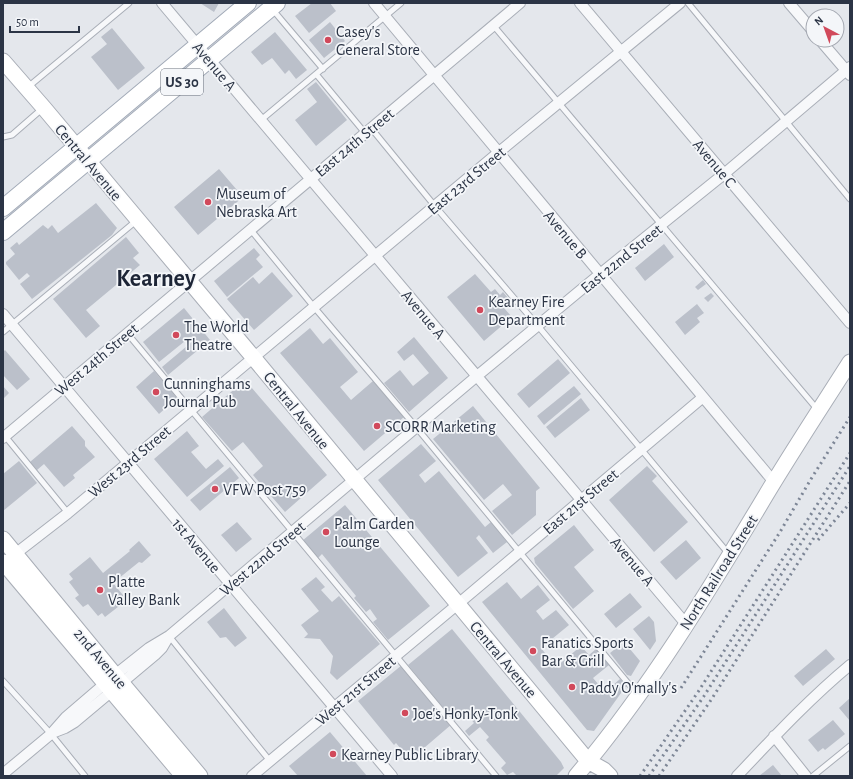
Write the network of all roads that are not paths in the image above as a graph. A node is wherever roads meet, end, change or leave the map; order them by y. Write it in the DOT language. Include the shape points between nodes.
graph roads {
  1 [pos="129,3"];
  2 [pos="162,3"];
  3 [pos="248,3"];
  4 [pos="374,3"];
  5 [pos="401,3"];
  6 [pos="520,3"];
  7 [pos="580,3"];
  8 [pos="680,3"];
  9 [pos="688,3"];
  10 [pos="789,3"];
  11 [pos="274,5"];
  12 [pos="385,16"];
  13 [pos="805,22"];
  14 [pos="493,25"];
  15 [pos="198,45"];
  16 [pos="827,48"];
  17 [pos="621,51"];
  18 [pos="210,59"];
  19 [pos="3,61"];
  20 [pos="323,69"];
  21 [pos="849,71"];
  22 [pos="316,74"];
  23 [pos="434,75"];
  24 [pos="27,88"];
  25 [pos="559,103"];
  26 [pos="44,108"];
  27 [pos="261,120"];
  28 [pos="786,122"];
  29 [pos="368,131"];
  30 [pos="3,137"];
  31 [pos="77,147"];
  32 [pos="498,152"];
  33 [pos="88,161"];
  34 [pos="724,174"];
  35 [pos="310,179"];
  36 [pos="850,200"];
  37 [pos="434,206"];
  38 [pos="3,208"];
  39 [pos="138,220"];
  40 [pos="662,225"];
  41 [pos="250,229"];
  42 [pos="3,232"];
  43 [pos="376,256"];
  44 [pos="600,274"];
  45 [pos="189,281"];
  46 [pos="314,307"];
  47 [pos="3,314"];
  48 [pos="12,324"];
  49 [pos="850,324"];
  50 [pos="538,326"];
  51 [pos="3,332"];
  52 [pos="127,333"];
  53 [pos="253,357"];
  54 [pos="850,362"];
  55 [pos="477,376"];
  56 [pos="63,387"];
  57 [pos="702,398"];
  58 [pos="191,410"];
  59 [pos="819,412"];
  60 [pos="416,427"];
  61 [pos="4,437"];
  62 [pos="641,450"];
  63 [pos="127,463"];
  64 [pos="354,480"];
  65 [pos="774,482"];
  66 [pos="581,500"];
  67 [pos="68,513"];
  68 [pos="293,532"];
  69 [pos="3,539"];
  70 [pos="520,552"];
  71 [pos="730,555"];
  72 [pos="7,559"];
  73 [pos="230,585"];
  74 [pos="458,604"];
  75 [pos="686,624"];
  76 [pos="169,636"];
  77 [pos="396,656"];
  78 [pos="850,665"];
  79 [pos="3,681"];
  80 [pos="113,683"];
  81 [pos="638,695"];
  82 [pos="334,708"];
  83 [pos="51,734"];
  84 [pos="774,736"];
  85 [pos="850,746"];
  86 [pos="270,761"];
  87 [pos="588,762"];
  88 [pos="3,774"];
  89 [pos="85,776"];
  90 [pos="183,776"];
  91 [pos="200,776"];
  92 [pos="252,776"];
  93 [pos="392,776"];
  94 [pos="496,776"];
  95 [pos="576,776"];
  96 [pos="593,776"];
  97 [pos="610,776"];
  98 [pos="737,776"];
  99 [pos="806,776"];
  100 [pos="813,776"];
  1 -- 24 [label="lane"];
  2 -- 15 [label="street, Avenue A"];
  3 -- 15 [label="main road, US 30"];
  4 -- 12 [label="street, Avenue B"];
  5 -- 12 [label="lane"];
  6 -- 14 [label="street, East 24th Street"];
  7 -- 17 [label="street, Avenue C"];
  8 -- 17 [label="street, East 23rd Street"];
  9 -- 28 [label="lane"];
  10 -- 13 [label="street"];
  11 -- 18 [label="main road, US 30"];
  11 -- 20 [label="lane"];
  12 -- 20 [label="lane"];
  12 -- 23 [label="street, Avenue B"];
  14 -- 23 [label="street, East 24th Street"];
  14 -- 25 [label="lane"];
  15 -- 18 [label="street, Avenue A"];
  15 -- 31 [label="main road, US 30"];
  16 -- 21 [label="street"];
  17 -- 25 [label="street, East 23rd Street"];
  17 -- 34 [label="street, Avenue C"];
  18 -- 27 [label="street, Avenue A"];
  18 -- 33 [label="main road, US 30"];
  19 -- 24 [label="street, Central Avenue"];
  20 -- 22 [label="lane"];
  21 -- 28 [label="street, East 22nd Street"];
  22 -- 27 [label="lane"];
  22 -- 29 [label="lane"];
  23 -- 29 [label="street, East 24th Street"];
  23 -- 32 [label="street, Avenue B"];
  24 -- 26 [label="street, Central Avenue"];
  25 -- 32 [label="street, East 23rd Street"];
  25 -- 40 [label="lane"];
  26 -- 30 [label="lane" via="12,135"];
  26 -- 31 [label="street, Central Avenue"];
  27 -- 35 [label="street, Avenue A"];
  28 -- 34 [label="street, East 22nd Street"];
  28 -- 36 [label="lane"];
  29 -- 35 [label="street, East 24th Street"];
  29 -- 37 [label="lane"];
  31 -- 33 [label="street, Central Avenue"];
  31 -- 38 [label="main road, US 30"];
  32 -- 37 [label="street, East 23rd Street"];
  32 -- 44 [label="street, Avenue B"];
  33 -- 39 [label="street, Central Avenue"];
  33 -- 42 [label="main road, US 30"];
  34 -- 40 [label="street, East 22nd Street"];
  34 -- 49 [label="street, Avenue C"];
  35 -- 41 [label="street, East 24th Street"];
  35 -- 43 [label="street, Avenue A"];
  37 -- 43 [label="street, East 23rd Street"];
  37 -- 50 [label="lane"];
  39 -- 45 [label="street, Central Avenue"];
  39 -- 48 [label="lane"];
  40 -- 44 [label="street, East 22nd Street"];
  40 -- 59 [label="lane"];
  41 -- 45 [label="street, East 24th Street"];
  41 -- 46 [label="lane"];
  43 -- 46 [label="street, East 23rd Street"];
  43 -- 55 [label="street, Avenue A"];
  44 -- 50 [label="street, East 22nd Street"];
  44 -- 57 [label="street, Avenue B"];
  45 -- 52 [label="street, West 24th Street"];
  45 -- 53 [label="street, Central Avenue"];
  46 -- 53 [label="street, East 23rd Street"];
  46 -- 60 [label="lane"];
  47 -- 48 [label="street, 1st Avenue"];
  48 -- 51 [label="lane"];
  48 -- 56 [label="street, 1st Avenue"];
  50 -- 55 [label="street, East 22nd Street"];
  50 -- 62 [label="lane"];
  52 -- 56 [label="street, West 24th Street"];
  52 -- 58 [label="lane"];
  53 -- 58 [label="street, West 23rd Street"];
  53 -- 64 [label="street, Central Avenue"];
  54 -- 59 [label="street, North Railroad Street"];
  55 -- 60 [label="street, East 22nd Street"];
  55 -- 66 [label="street, Avenue A"];
  56 -- 61 [label="street, West 24th Street"];
  56 -- 63 [label="street, 1st Avenue"];
  57 -- 62 [label="street, East 21st Street"];
  57 -- 65 [label="street, Avenue B"];
  58 -- 63 [label="street, West 23rd Street"];
  58 -- 68 [label="lane"];
  59 -- 65 [label="street, North Railroad Street"];
  60 -- 64 [label="street, East 22nd Street"];
  60 -- 70 [label="lane"];
  61 -- 67 [label="lane"];
  62 -- 66 [label="street, East 21st Street"];
  62 -- 71 [label="lane"];
  63 -- 67 [label="street, West 23rd Street"];
  63 -- 73 [label="street, 1st Avenue"];
  64 -- 68 [label="street, West 22nd Street"];
  64 -- 74 [label="street, Central Avenue"];
  65 -- 71 [label="street, North Railroad Street"];
  66 -- 70 [label="street, East 21st Street"];
  66 -- 75 [label="street, Avenue A"];
  67 -- 72 [label="street, West 23rd Street"];
  68 -- 73 [label="street, West 22nd Street"];
  68 -- 77 [label="lane"];
  69 -- 72 [label="street, 2nd Avenue"];
  70 -- 74 [label="street, East 21st Street"];
  70 -- 81 [label="lane"];
  71 -- 75 [label="street, North Railroad Street"];
  72 -- 80 [label="street, 2nd Avenue"];
  73 -- 76 [label="street, West 22nd Street"];
  73 -- 82 [label="street, 1st Avenue"];
  74 -- 77 [label="street, West 21st Street"];
  74 -- 87 [label="street, Central Avenue"];
  75 -- 81 [label="street, North Railroad Street"];
  76 -- 80 [label="street, West 22nd Street" via="155,655"];
  76 -- 86 [label="lane"];
  77 -- 82 [label="street, West 21st Street"];
  77 -- 94 [label="lane"];
  78 -- 84 [label="street"];
  79 -- 83 [label="lane"];
  80 -- 83 [label="street, West 22nd Street" via="66,717"];
  80 -- 90 [label="street, 2nd Avenue"];
  80 -- 91 [label="street, 2nd Avenue"];
  81 -- 87 [label="street, North Railroad Street"];
  82 -- 86 [label="street, West 21st Street"];
  82 -- 93 [label="street, 1st Avenue"];
  83 -- 88 [label="street, West 22nd Street"];
  83 -- 89 [label="lane"];
  84 -- 98 [label="street"];
  84 -- 99 [label="street"];
  85 -- 100 [label="lane"];
  86 -- 92 [label="street, West 21st Street"];
  87 -- 95 [label="street, North Railroad Street"];
  87 -- 96 [label="street, Central Avenue"];
  87 -- 97 [label="street, Central Avenue"];
}
